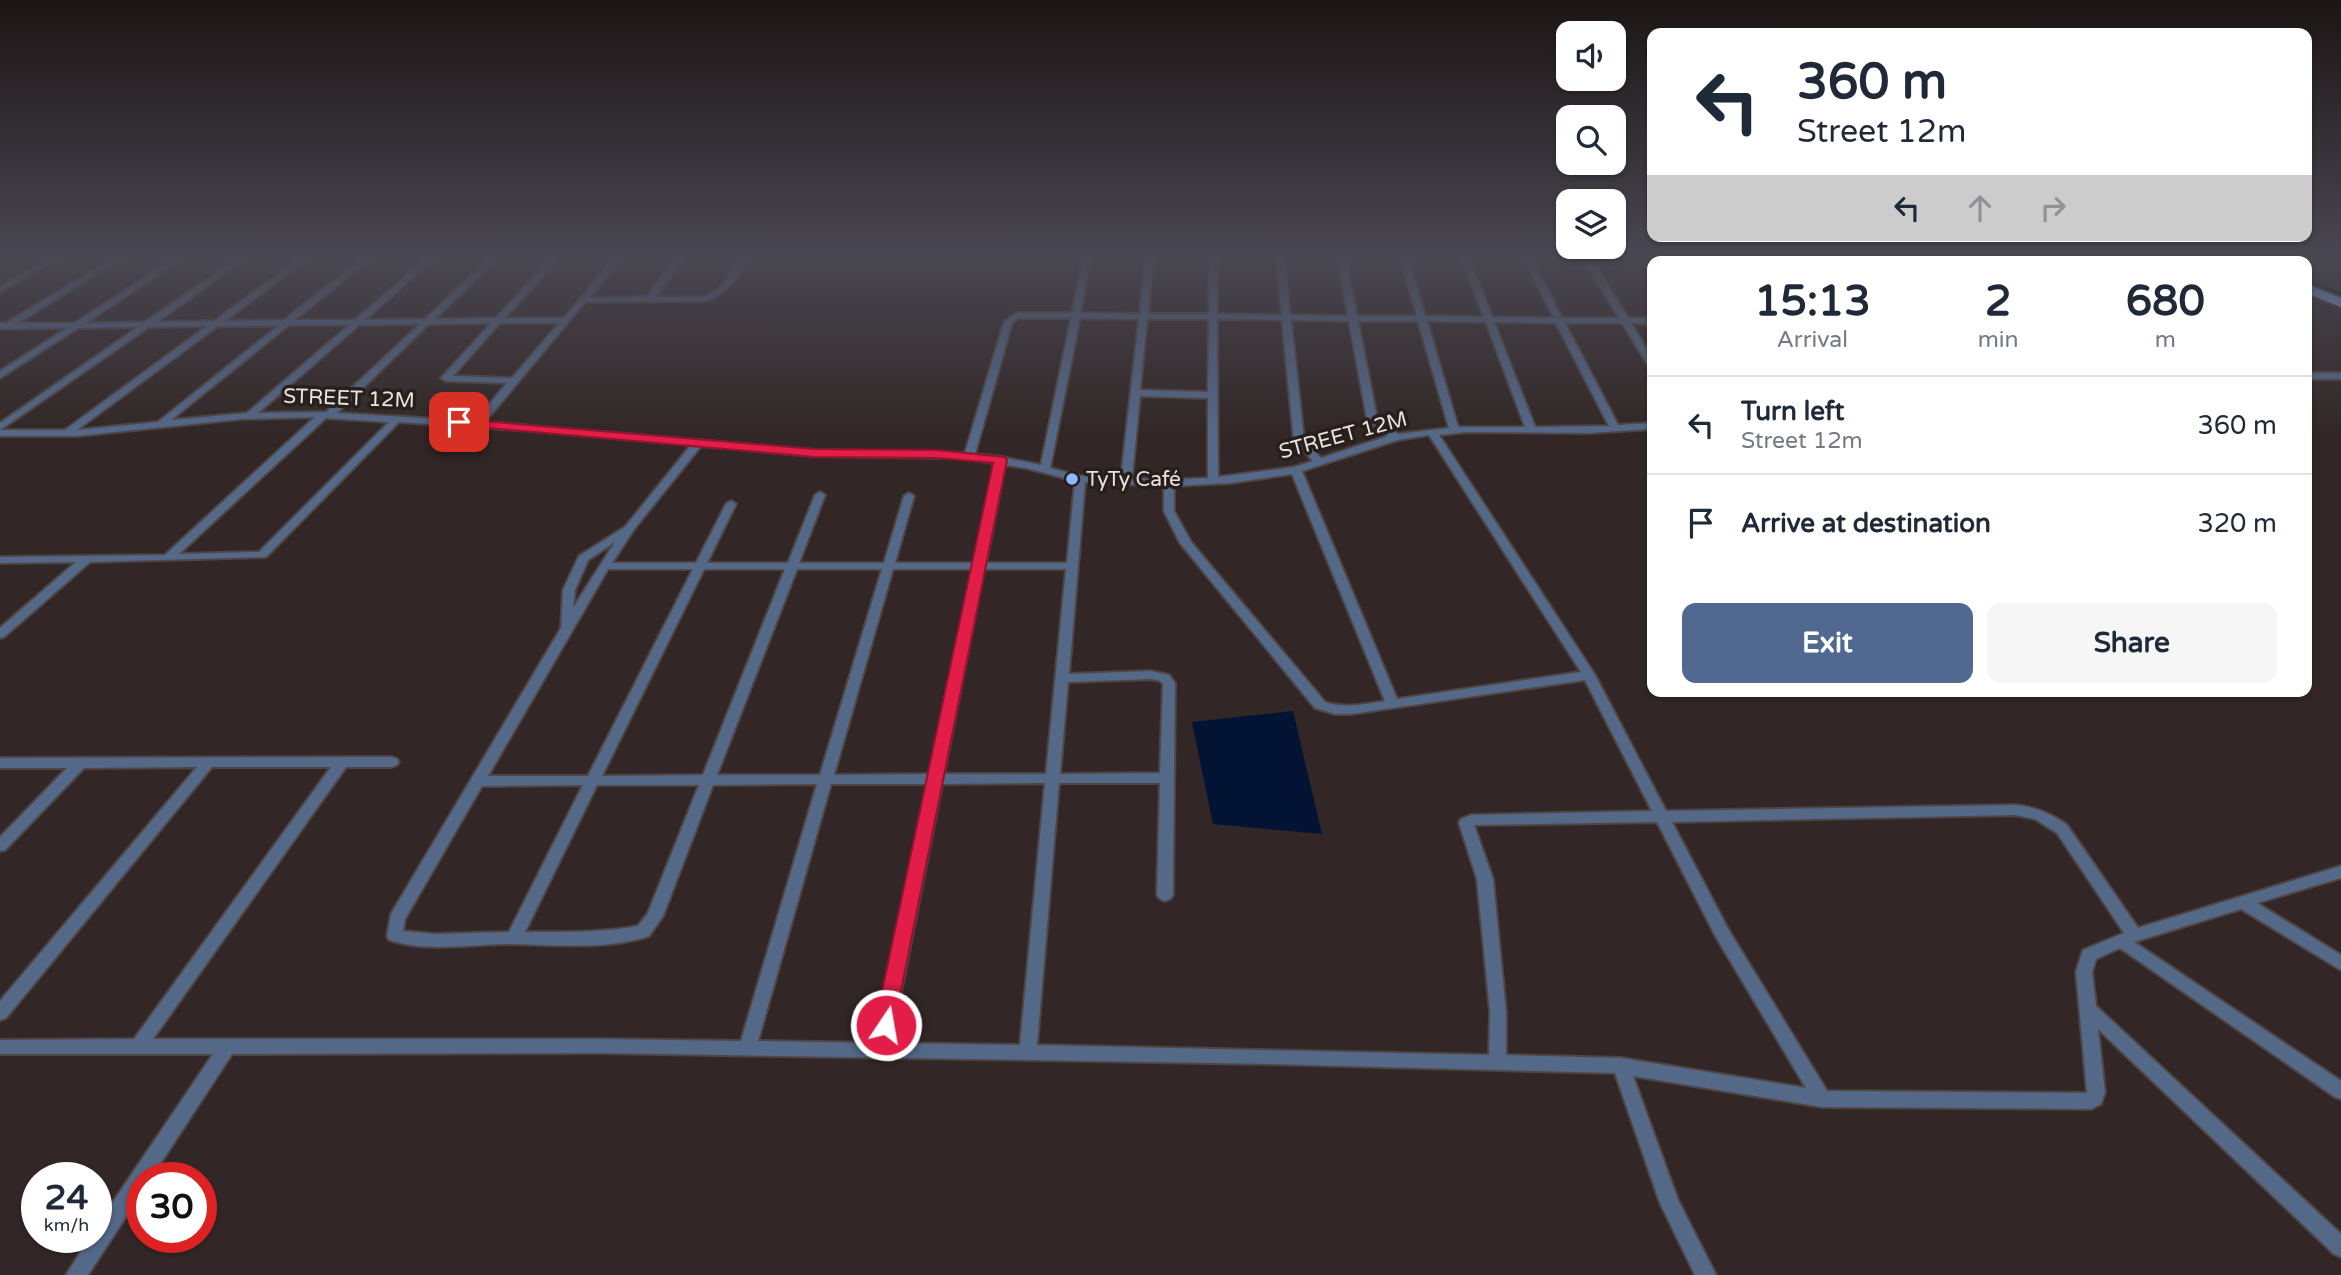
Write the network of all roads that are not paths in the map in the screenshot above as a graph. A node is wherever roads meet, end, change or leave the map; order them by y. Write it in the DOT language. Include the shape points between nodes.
graph roads {
  1 [pos="23,314"];
  2 [pos="93,314"];
  3 [pos="162,314"];
  4 [pos="228,314"];
  5 [pos="298,314"];
  6 [pos="366,314"];
  7 [pos="435,314"];
  8 [pos="501,314"];
  9 [pos="571,314"];
  10 [pos="1025,314"];
  11 [pos="1040,314"];
  12 [pos="1352,314"];
  13 [pos="1420,314"];
  14 [pos="1487,314"];
  15 [pos="1556,314"];
  16 [pos="1621,314"];
  17 [pos="1076,316"];
  18 [pos="1143,316"];
  19 [pos="1213,317"];
  20 [pos="1286,317"];
  21 [pos="1353,318"];
  22 [pos="1421,319"];
  23 [pos="1489,319"];
  24 [pos="566,320"];
  25 [pos="1559,320"];
  26 [pos="428,321"];
  27 [pos="495,321"];
  28 [pos="1625,321"];
  29 [pos="1647,321"];
  30 [pos="357,322"];
  31 [pos="287,323"];
  32 [pos="148,324"];
  33 [pos="215,324"];
  34 [pos="77,325"];
  35 [pos="4,326"];
  36 [pos="1647,357"];
  37 [pos="0,375"];
  38 [pos="2312,376"];
  39 [pos="2341,376"];
  40 [pos="515,381"];
  41 [pos="1135,393"];
  42 [pos="1213,395"];
  43 [pos="326,415"];
  44 [pos="250,416"];
  45 [pos="397,419"];
  46 [pos="161,424"];
  47 [pos="478,424"];
  48 [pos="1647,426"];
  49 [pos="0,427"];
  50 [pos="1531,429"];
  51 [pos="1615,429"];
  52 [pos="1454,430"];
  53 [pos="1432,432"];
  54 [pos="0,433"];
  55 [pos="67,433"];
  56 [pos="1396,437"];
  57 [pos="699,442"];
  58 [pos="969,456"];
  59 [pos="1001,460"];
  60 [pos="1319,462"];
  61 [pos="1045,469"];
  62 [pos="1296,470"];
  63 [pos="1080,479"];
  64 [pos="1213,481"];
  65 [pos="1126,482"];
  66 [pos="1169,483"];
  67 [pos="820,495"];
  68 [pos="909,496"];
  69 [pos="731,505"];
  70 [pos="631,526"];
  71 [pos="169,558"];
  72 [pos="87,559"];
  73 [pos="0,560"];
  74 [pos="604,566"];
  75 [pos="792,566"];
  76 [pos="888,566"];
  77 [pos="979,566"];
  78 [pos="1072,566"];
  79 [pos="699,567"];
  80 [pos="565,632"];
  81 [pos="0,634"];
  82 [pos="1589,674"];
  83 [pos="1062,678"];
  84 [pos="1393,704"];
  85 [pos="81,762"];
  86 [pos="209,762"];
  87 [pos="342,762"];
  88 [pos="392,762"];
  89 [pos="0,763"];
  90 [pos="1166,778"];
  91 [pos="936,779"];
  92 [pos="1053,779"];
  93 [pos="707,780"];
  94 [pos="826,780"];
  95 [pos="592,781"];
  96 [pos="479,782"];
  97 [pos="1662,816"];
  98 [pos="0,846"];
  99 [pos="2341,872"];
  100 [pos="1165,895"];
  101 [pos="2241,901"];
  102 [pos="514,938"];
  103 [pos="2127,938"];
  104 [pos="2341,963"];
  105 [pos="2088,1009"];
  106 [pos="0,1013"];
  107 [pos="0,1047"];
  108 [pos="138,1047"];
  109 [pos="227,1047"];
  110 [pos="747,1048"];
  111 [pos="881,1050"];
  112 [pos="1028,1052"];
  113 [pos="1497,1063"];
  114 [pos="1621,1066"];
  115 [pos="2341,1091"];
  116 [pos="1822,1099"];
  117 [pos="2341,1247"];
  118 [pos="76,1275"];
  119 [pos="1706,1275"];
  1 -- 35 [label="street"];
  2 -- 34 [label="street"];
  3 -- 32 [label="street"];
  4 -- 33 [label="street"];
  5 -- 31 [label="street"];
  6 -- 30 [label="street"];
  7 -- 26 [label="street"];
  8 -- 27 [label="street"];
  9 -- 24 [label="street"];
  10 -- 58 [label="street" via="1011,317"];
  11 -- 17 [label="street"];
  12 -- 21 [label="street"];
  13 -- 22 [label="street"];
  14 -- 23 [label="street"];
  15 -- 25 [label="street"];
  16 -- 28 [label="street"];
  17 -- 18 [label="street"];
  17 -- 61 [label="street"];
  18 -- 19 [label="street"];
  18 -- 41 [label="street"];
  19 -- 20 [label="street"];
  19 -- 42 [label="street"];
  20 -- 21 [label="street"];
  20 -- 60 [label="street" via="1299,441"];
  21 -- 22 [label="street"];
  21 -- 56 [label="street" via="1372,419"];
  22 -- 23 [label="street"];
  22 -- 52 [label="street"];
  23 -- 25 [label="street"];
  23 -- 50 [label="street"];
  24 -- 27 [label="street"];
  24 -- 40 [label="street"];
  25 -- 28 [label="street"];
  25 -- 51 [label="street"];
  26 -- 27 [label="street"];
  26 -- 30 [label="street"];
  26 -- 43 [label="street"];
  27 -- 40 [label="street" via="446,378"];
  28 -- 29 [label="street"];
  28 -- 36 [label="street"];
  30 -- 31 [label="street"];
  30 -- 44 [label="street"];
  31 -- 33 [label="street"];
  31 -- 46 [label="street"];
  32 -- 33 [label="street"];
  32 -- 34 [label="street"];
  32 -- 49 [label="street"];
  33 -- 55 [label="street"];
  34 -- 35 [label="street"];
  34 -- 37 [label="street"];
  38 -- 39 [label="street"];
  40 -- 47 [label="street"];
  41 -- 42 [label="street"];
  41 -- 65 [label="street"];
  42 -- 64 [label="street"];
  43 -- 44 [label="street, STREET 12M"];
  43 -- 45 [label="street, STREET 12M"];
  43 -- 71 [label="street"];
  44 -- 46 [label="street, STREET 12M"];
  45 -- 47 [label="street, STREET 12M"];
  45 -- 71 [label="street" via="262,555"];
  46 -- 55 [label="street, STREET 12M"];
  47 -- 57 [label="street, STREET 12M"];
  48 -- 51 [label="street, STREET 12M"];
  50 -- 51 [label="street, STREET 12M"];
  50 -- 52 [label="street, STREET 12M"];
  52 -- 53 [label="street, STREET 12M"];
  53 -- 56 [label="street, STREET 12M"];
  53 -- 82 [label="street"];
  54 -- 55 [label="street, STREET 12M"];
  56 -- 60 [label="street, STREET 12M"];
  57 -- 58 [label="street, STREET 12M" via="814,453"];
  57 -- 70 [label="street"];
  58 -- 59 [label="street, STREET 12M"];
  59 -- 61 [label="street, STREET 12M"];
  59 -- 77 [label="street"];
  60 -- 62 [label="street, STREET 12M"];
  61 -- 63 [label="street, STREET 12M"];
  62 -- 64 [label="street, STREET 12M"];
  62 -- 84 [label="street"];
  63 -- 65 [label="street, STREET 12M"];
  63 -- 78 [label="street"];
  64 -- 66 [label="street, STREET 12M"];
  65 -- 66 [label="street, STREET 12M"];
  66 -- 84 [label="street" via="1170,511 1186,543 1320,705 1335,710"];
  67 -- 75 [label="street"];
  68 -- 76 [label="street"];
  69 -- 79 [label="street"];
  70 -- 74 [label="street"];
  70 -- 80 [label="street" via="583,558 569,590"];
  71 -- 72 [label="street"];
  72 -- 73 [label="street"];
  72 -- 81 [label="street"];
  74 -- 79 [label="street"];
  74 -- 80 [label="street"];
  75 -- 76 [label="street"];
  75 -- 79 [label="street"];
  75 -- 93 [label="street"];
  76 -- 77 [label="street"];
  76 -- 94 [label="street"];
  77 -- 78 [label="street"];
  77 -- 91 [label="street"];
  78 -- 83 [label="street"];
  79 -- 95 [label="street"];
  80 -- 96 [label="street"];
  82 -- 84 [label="street"];
  82 -- 97 [label="street"];
  83 -- 90 [label="street" via="1164,678 1169,683"];
  83 -- 92 [label="street"];
  85 -- 86 [label="street"];
  85 -- 89 [label="street"];
  85 -- 98 [label="street"];
  86 -- 87 [label="street"];
  86 -- 106 [label="street"];
  87 -- 88 [label="street"];
  87 -- 108 [label="street"];
  90 -- 92 [label="street"];
  90 -- 100 [label="street"];
  91 -- 92 [label="street"];
  91 -- 94 [label="street"];
  91 -- 111 [label="street"];
  92 -- 112 [label="street"];
  93 -- 94 [label="street"];
  93 -- 95 [label="street"];
  93 -- 102 [label="street" via="655,916 643,932"];
  94 -- 110 [label="street"];
  95 -- 96 [label="street"];
  95 -- 102 [label="street"];
  96 -- 102 [label="street" via="397,919 395,936"];
  97 -- 103 [label="street" via="2029,812 2062,830"];
  97 -- 113 [label="street" via="1482,818 1466,823 1485,879 1498,1012"];
  97 -- 116 [label="street" via="1722,933"];
  99 -- 101 [label="street"];
  101 -- 103 [label="street"];
  101 -- 104 [label="street"];
  103 -- 105 [label="street" via="2088,955 2084,972"];
  103 -- 115 [label="street"];
  105 -- 116 [label="street" via="2096,1093 2091,1101"];
  105 -- 117 [label="street"];
  107 -- 108 [label="street"];
  108 -- 109 [label="street"];
  109 -- 110 [label="street"];
  109 -- 118 [label="street"];
  110 -- 111 [label="street"];
  111 -- 112 [label="street"];
  112 -- 113 [label="street"];
  113 -- 114 [label="street"];
  114 -- 116 [label="street"];
  114 -- 119 [label="street" via="1670,1203"];
}
